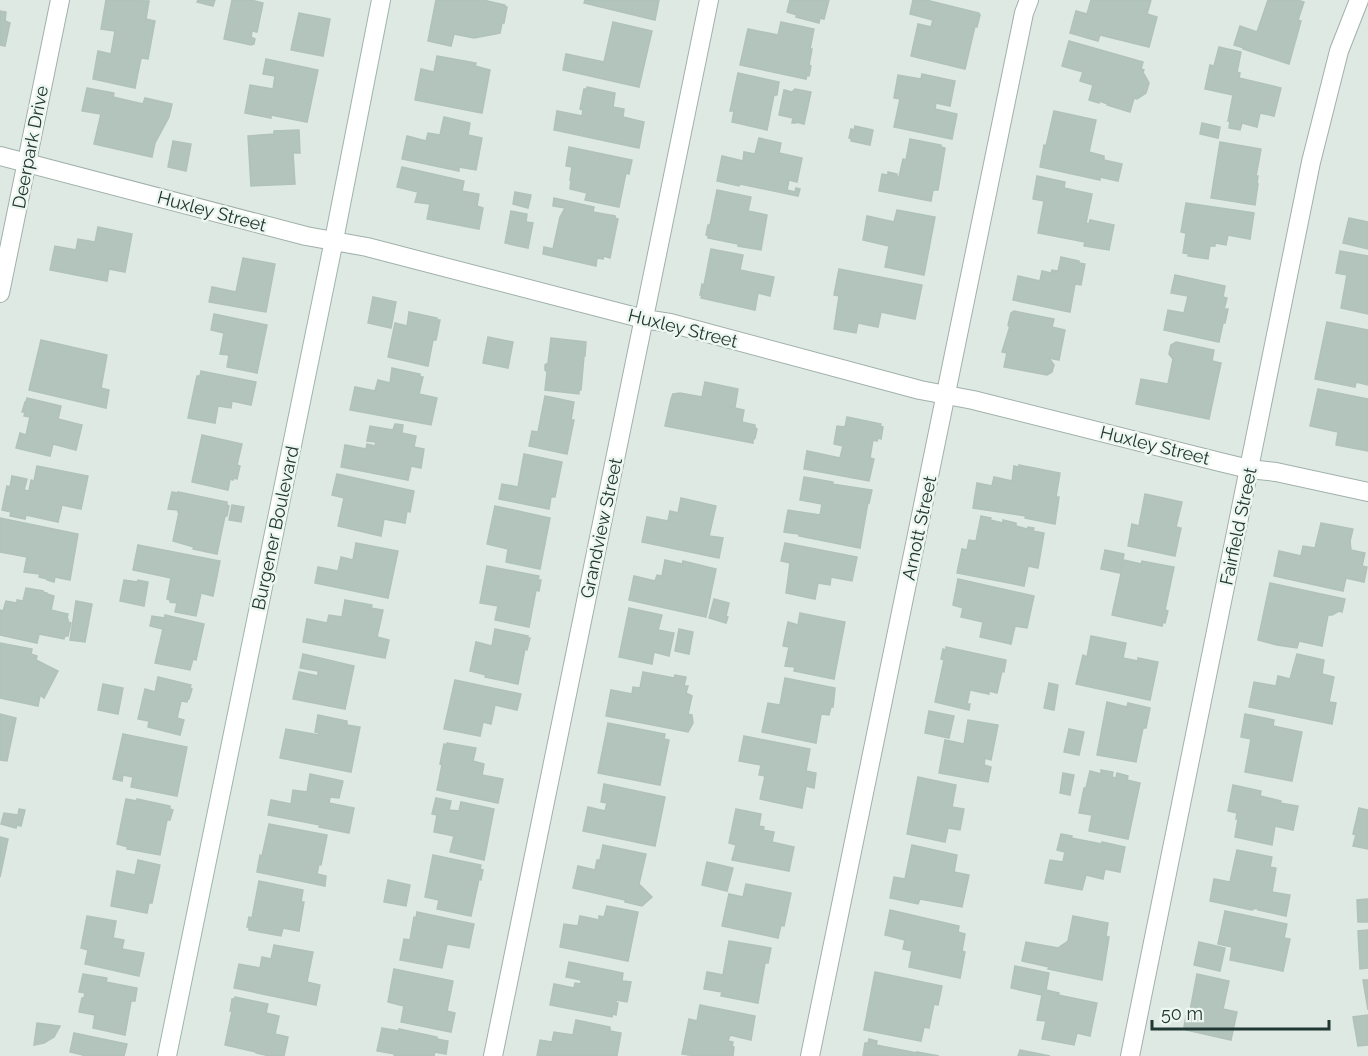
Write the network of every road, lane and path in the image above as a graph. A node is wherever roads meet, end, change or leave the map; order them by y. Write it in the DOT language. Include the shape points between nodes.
graph roads {
  1 [pos="60,0"];
  2 [pos="381,0"];
  3 [pos="709,0"];
  4 [pos="1029,0"];
  5 [pos="1359,0"];
  6 [pos="0,156"];
  7 [pos="27,163"];
  8 [pos="334,240"];
  9 [pos="0,293"];
  10 [pos="644,319"];
  11 [pos="946,394"];
  12 [pos="1250,469"];
  13 [pos="1368,492"];
  14 [pos="167,1056"];
  15 [pos="493,1056"];
  16 [pos="810,1056"];
  17 [pos="1130,1056"];
  1 -- 7 [label="street, Deerpark Drive"];
  2 -- 8 [label="street, Burgener Boulevard"];
  3 -- 10 [label="street, Grandview Street"];
  4 -- 11 [label="street, Arnott Street"];
  5 -- 12 [label="street, Fairfield Street" via="1339,51 1311,162"];
  6 -- 7 [label="street, Huxley Street"];
  7 -- 8 [label="street, Huxley Street"];
  7 -- 9 [label="street, Deerpark Drive"];
  8 -- 10 [label="street, Huxley Street"];
  8 -- 14 [label="street, Burgener Boulevard"];
  10 -- 11 [label="street, Huxley Street"];
  10 -- 15 [label="street, Grandview Street"];
  11 -- 12 [label="street, Huxley Street"];
  11 -- 16 [label="street, Arnott Street"];
  12 -- 13 [label="street, Huxley Street"];
  12 -- 17 [label="street, Fairfield Street"];
}
